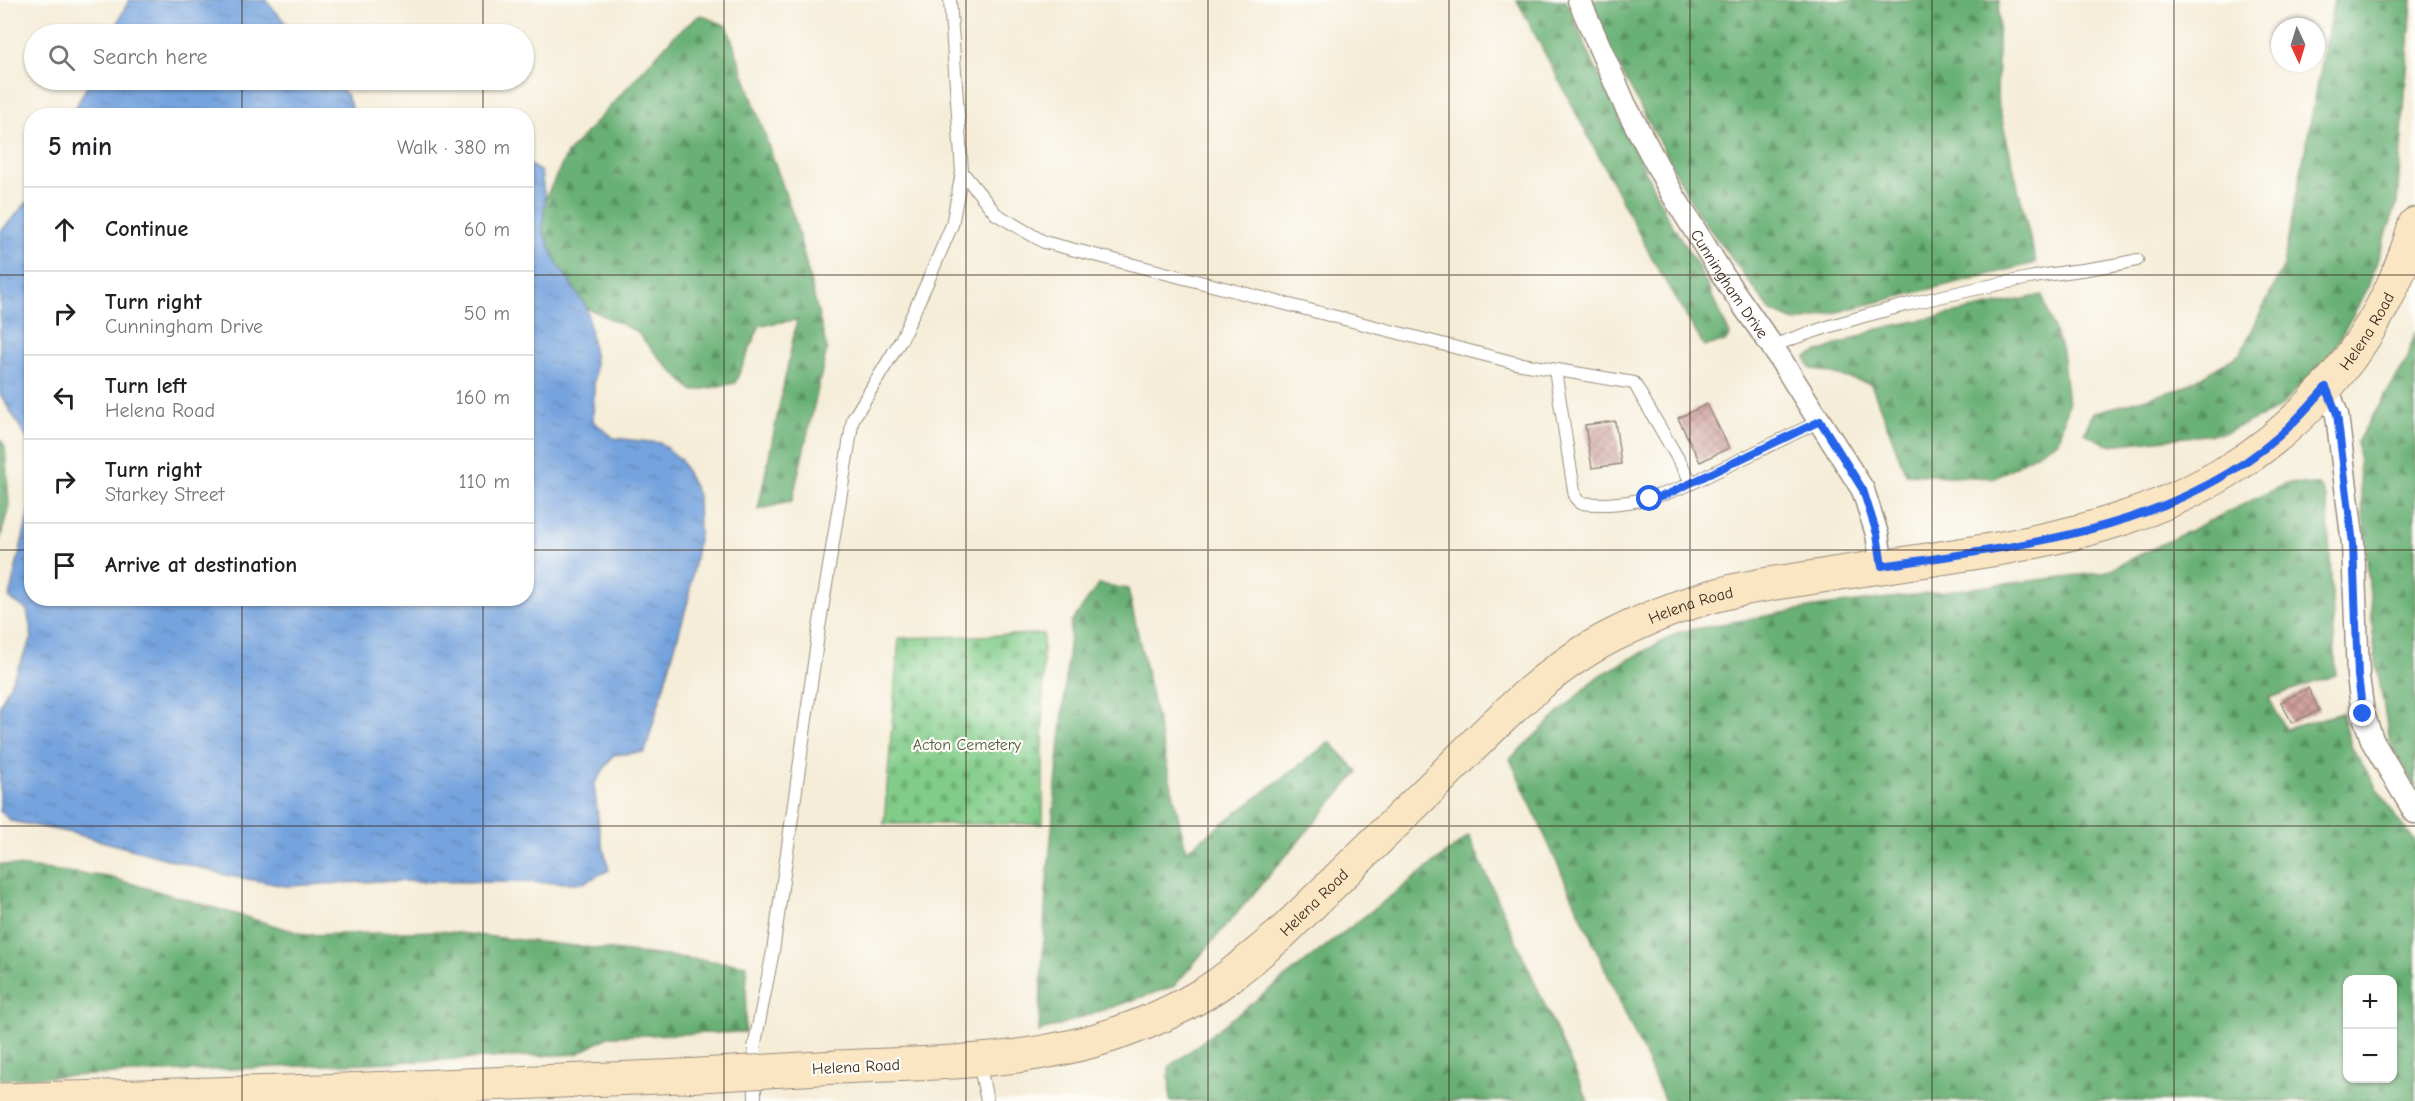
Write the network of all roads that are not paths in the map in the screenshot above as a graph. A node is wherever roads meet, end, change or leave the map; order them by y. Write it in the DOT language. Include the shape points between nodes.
graph roads {
  1 [pos="950,0"];
  2 [pos="1579,0"];
  3 [pos="962,172"];
  4 [pos="2415,224"];
  5 [pos="2137,260"];
  6 [pos="1772,346"];
  7 [pos="1555,370"];
  8 [pos="2326,387"];
  9 [pos="1820,421"];
  10 [pos="1692,483"];
  11 [pos="1882,566"];
  12 [pos="2415,812"];
  13 [pos="979,1060"];
  14 [pos="0,1100"];
  15 [pos="755,1101"];
  16 [pos="987,1101"];
  1 -- 3 [label="lane"];
  2 -- 6 [label="street, Cunningham Drive" via="1625,105 1673,195"];
  3 -- 7 [label="lane" via="996,214 1044,242"];
  3 -- 15 [label="lane" via="952,225 927,284 901,340 853,419 773,951 754,1048"];
  4 -- 8 [label="main road, Helena Road" via="2386,302 2348,362"];
  5 -- 6 [label="lane" via="1937,297 1815,330"];
  6 -- 9 [label="street, Cunningham Drive"];
  7 -- 10 [label="lane" via="1634,384"];
  7 -- 10 [label="lane" via="1575,497 1580,502 1650,499"];
  8 -- 11 [label="main road, Helena Road" via="2277,438 2238,466 2158,507 2032,543"];
  8 -- 12 [label="street" via="2337,414 2353,544 2363,714 2373,742"];
  9 -- 10 [label="lane"];
  9 -- 11 [label="street, Cunningham Drive" via="1863,490"];
  11 -- 13 [label="main road, Helena Road" via="1730,591 1679,607 1614,635 1531,692 1280,935 1202,994 1127,1032 1041,1054"];
  13 -- 14 [label="main road, Helena Road, bridge" via="367,1090"];
  13 -- 16 [label="lane"];
}
